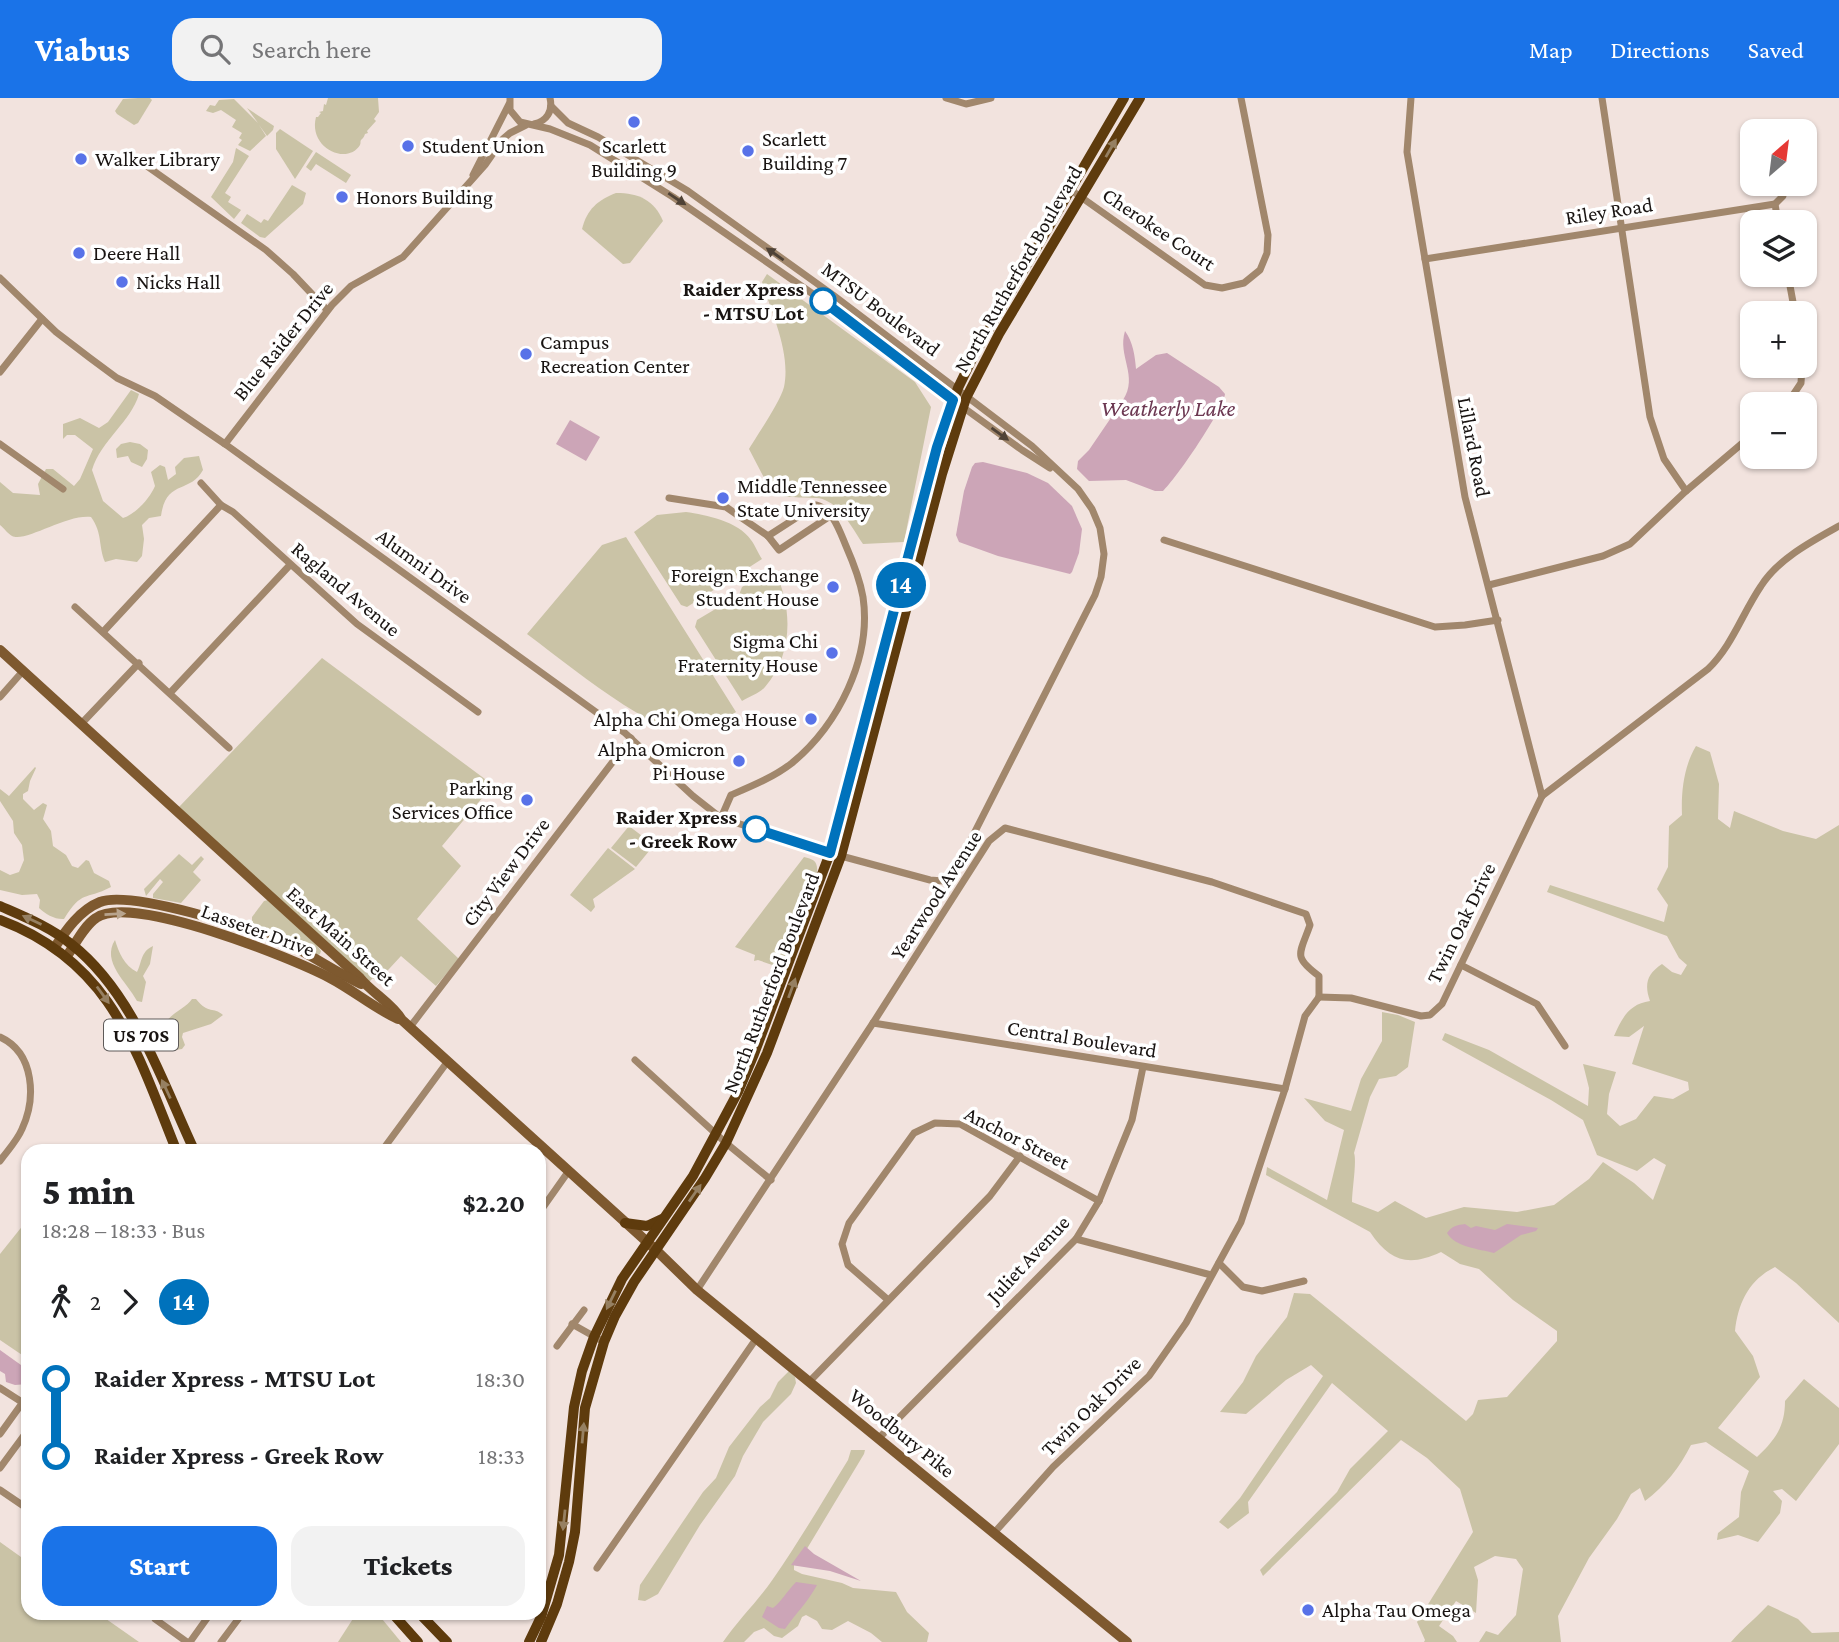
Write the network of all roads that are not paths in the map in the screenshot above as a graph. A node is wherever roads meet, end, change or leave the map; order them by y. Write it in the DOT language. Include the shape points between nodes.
graph roads {
  1 [pos="946,98"];
  2 [pos="991,98"];
  3 [pos="1125,98"];
  4 [pos="1140,98"];
  5 [pos="1241,98"];
  6 [pos="1411,98"];
  7 [pos="1602,98"];
  8 [pos="509,101"];
  9 [pos="551,101"];
  10 [pos="528,125"];
  11 [pos="141,162"];
  12 [pos="467,184"];
  13 [pos="1071,190"];
  14 [pos="1783,196"];
  15 [pos="1082,197"];
  16 [pos="1775,204"];
  17 [pos="1776,210"];
  18 [pos="1620,227"];
  19 [pos="1425,259"];
  20 [pos="0,278"];
  21 [pos="327,310"];
  22 [pos="42,319"];
  23 [pos="0,372"];
  24 [pos="958,388"];
  25 [pos="953,400"];
  26 [pos="965,402"];
  27 [pos="0,444"];
  28 [pos="225,444"];
  29 [pos="1740,445"];
  30 [pos="201,483"];
  31 [pos="63,489"];
  32 [pos="1686,491"];
  33 [pos="669,498"];
  34 [pos="221,505"];
  35 [pos="830,516"];
  36 [pos="1839,526"];
  37 [pos="768,536"];
  38 [pos="1164,540"];
  39 [pos="289,566"];
  40 [pos="1489,585"];
  41 [pos="75,607"];
  42 [pos="1498,620"];
  43 [pos="103,632"];
  44 [pos="0,650"];
  45 [pos="139,663"];
  46 [pos="23,671"];
  47 [pos="170,693"];
  48 [pos="0,696"];
  49 [pos="478,712"];
  50 [pos="82,723"];
  51 [pos="631,738"];
  52 [pos="229,748"];
  53 [pos="1542,796"];
  54 [pos="721,818"];
  55 [pos="836,854"];
  56 [pos="0,906"];
  57 [pos="0,920"];
  58 [pos="58,942"];
  59 [pos="321,944"];
  60 [pos="70,951"];
  61 [pos="1461,965"];
  62 [pos="335,975"];
  63 [pos="368,988"];
  64 [pos="1318,997"];
  65 [pos="873,1023"];
  66 [pos="406,1024"];
  67 [pos="3,1039"];
  68 [pos="1565,1046"];
  69 [pos="635,1060"];
  70 [pos="448,1061"];
  71 [pos="1143,1067"];
  72 [pos="1285,1089"];
  73 [pos="717,1135"];
  74 [pos="726,1143"];
  75 [pos="174,1144"];
  76 [pos="191,1144"];
  77 [pos="387,1144"];
  78 [pos="538,1144"];
  79 [pos="546,1152"];
  80 [pos="1020,1156"];
  81 [pos="0,1161"];
  82 [pos="568,1172"];
  83 [pos="771,1180"];
  84 [pos="1099,1201"];
  85 [pos="546,1203"];
  86 [pos="664,1217"];
  87 [pos="625,1223"];
  88 [pos="1076,1239"];
  89 [pos="652,1246"];
  90 [pos="1219,1263"];
  91 [pos="1211,1275"];
  92 [pos="1304,1281"];
  93 [pos="697,1290"];
  94 [pos="887,1299"];
  95 [pos="584,1310"];
  96 [pos="572,1324"];
  97 [pos="599,1339"];
  98 [pos="756,1339"];
  99 [pos="557,1346"];
  100 [pos="809,1382"];
  101 [pos="0,1388"];
  102 [pos="21,1401"];
  103 [pos="21,1409"];
  104 [pos="0,1434"];
  105 [pos="878,1438"];
  106 [pos="21,1440"];
  107 [pos="0,1468"];
  108 [pos="0,1490"];
  109 [pos="21,1503"];
  110 [pos="994,1533"];
  111 [pos="597,1568"];
  112 [pos="546,1599"];
  113 [pos="156,1620"];
  114 [pos="206,1620"];
  115 [pos="238,1620"];
  116 [pos="398,1620"];
  117 [pos="426,1620"];
  118 [pos="539,1620"];
  119 [pos="188,1642"];
  120 [pos="221,1642"];
  121 [pos="418,1642"];
  122 [pos="447,1642"];
  123 [pos="529,1642"];
  124 [pos="541,1642"];
  125 [pos="1127,1642"];
  1 -- 2 [label="street" via="966,104"];
  3 -- 13 [label="main road, North Rutherford Boulevard"];
  15 -- 4 [label="main road, North Rutherford Boulevard, one-way"];
  5 -- 15 [label="street, Cherokee Court" via="1268,234 1264,263 1253,277 1222,288 1205,285"];
  6 -- 19 [label="street, Lillard Road" via="1407,152"];
  7 -- 18 [label="street"];
  8 -- 10 [label="street" via="516,119"];
  8 -- 12 [label="street, Blue Raider Drive"];
  9 -- 10 [label="street, Blue Raider Drive" via="543,121"];
  24 -- 9 [label="street, MTSU Boulevard, one-way" via="688,191 568,123"];
  10 -- 12 [label="street, Blue Raider Drive" via="508,135"];
  10 -- 25 [label="street, MTSU Boulevard, one-way" via="590,145 673,197 823,301"];
  11 -- 21 [label="street" via="267,250"];
  12 -- 21 [label="street, Blue Raider Drive" via="403,257 351,286"];
  13 -- 15 [label="street, Cherokee Court"];
  13 -- 24 [label="main road, North Rutherford Boulevard"];
  14 -- 16 [label="street"];
  15 -- 26 [label="main road, North Rutherford Boulevard" via="999,334"];
  16 -- 17 [label="street"];
  16 -- 18 [label="street, Riley Road"];
  18 -- 19 [label="street, Riley Road"];
  18 -- 32 [label="street" via="1650,417 1664,459"];
  19 -- 40 [label="street, Lillard Road" via="1465,497"];
  20 -- 22 [label="street, Alumni Drive"];
  21 -- 28 [label="street, Blue Raider Drive"];
  22 -- 23 [label="street"];
  22 -- 28 [label="street, Alumni Drive" via="117,378 155,396"];
  24 -- 25 [label="main road, North Rutherford Boulevard"];
  24 -- 26 [label="street, MTSU Boulevard"];
  25 -- 26 [label="street, MTSU Boulevard"];
  25 -- 55 [label="main road, North Rutherford Boulevard" via="937,447"];
  26 -- 55 [label="main road, North Rutherford Boulevard"];
  26 -- 55 [label="street, MTSU Boulevard" via="1032,446 1078,489 1100,528 1101,577 952,876 930,880"];
  27 -- 31 [label="street"];
  28 -- 51 [label="street, Alumni Drive"];
  29 -- 32 [label="street"];
  30 -- 34 [label="street, Ragland Avenue"];
  32 -- 40 [label="street" via="1630,544 1603,556"];
  33 -- 37 [label="street" via="726,507"];
  34 -- 39 [label="street, Ragland Avenue"];
  34 -- 43 [label="street"];
  35 -- 37 [label="street" via="820,506 812,506"];
  35 -- 37 [label="street" via="779,550"];
  35 -- 54 [label="street" via="851,557 863,598 862,637 854,674 840,707 817,740 791,764 731,795"];
  36 -- 53 [label="street, Twin Oak Drive" via="1774,570 1727,648 1708,669"];
  38 -- 42 [label="street" via="1435,627"];
  39 -- 47 [label="street"];
  39 -- 49 [label="street, Ragland Avenue" via="357,624"];
  40 -- 42 [label="street, Lillard Road"];
  41 -- 43 [label="street"];
  42 -- 53 [label="street, Lillard Road"];
  43 -- 45 [label="street"];
  44 -- 46 [label="street, East Main Street"];
  45 -- 47 [label="street"];
  45 -- 50 [label="street"];
  46 -- 48 [label="street"];
  46 -- 50 [label="street, East Main Street"];
  47 -- 52 [label="street"];
  50 -- 59 [label="street, East Main Street"];
  51 -- 54 [label="street, Alumni Drive"];
  51 -- 66 [label="street, City View Drive"];
  53 -- 61 [label="street, Twin Oak Drive"];
  54 -- 55 [label="street, Alumni Drive"];
  55 -- 73 [label="main road, North Rutherford Boulevard"];
  74 -- 55 [label="main road, North Rutherford Boulevard, one-way" via="768,1053"];
  58 -- 56 [label="main road, US 70S, one-way" via="36,921"];
  57 -- 58 [label="main road, US 70S"];
  58 -- 60 [label="main road, US 70S"];
  58 -- 62 [label="street, Lasseter Drive" via="89,907 116,900 240,926 285,943"];
  59 -- 62 [label="street"];
  59 -- 63 [label="street, East Main Street"];
  60 -- 62 [label="street, Lasseter Drive, one-way" via="97,917 110,912 238,938"];
  60 -- 75 [label="main road, US 70S, one-way" via="122,1024"];
  76 -- 60 [label="main road, US 70S, one-way" via="118,996 94,965"];
  61 -- 64 [label="street, Twin Oak Drive" via="1442,1004 1430,1015 1351,998"];
  61 -- 68 [label="street" via="1538,1004"];
  62 -- 63 [label="street, Lasseter Drive"];
  62 -- 66 [label="street, Lasseter Drive"];
  63 -- 66 [label="street, East Main Street"];
  64 -- 65 [label="street, Yearwood Avenue" via="1320,976 1303,964 1300,955 1310,925 1306,914 1212,882 1005,828 989,841"];
  64 -- 72 [label="street, Twin Oak Drive" via="1305,1016"];
  65 -- 71 [label="street, Central Boulevard"];
  65 -- 83 [label="street, Yearwood Avenue"];
  66 -- 70 [label="street, East Main Street"];
  67 -- 81 [label="street" via="25,1062 32,1102 22,1131"];
  69 -- 73 [label="street"];
  70 -- 77 [label="street"];
  70 -- 78 [label="street, East Main Street"];
  71 -- 72 [label="street, Central Boulevard"];
  71 -- 84 [label="street, Juliet Avenue" via="1132,1120"];
  72 -- 90 [label="street, Twin Oak Drive" via="1241,1222"];
  73 -- 74 [label="street"];
  73 -- 86 [label="main road, North Rutherford Boulevard"];
  74 -- 83 [label="street"];
  89 -- 74 [label="main road, North Rutherford Boulevard, one-way"];
  79 -- 82 [label="street, East Main Street"];
  80 -- 84 [label="street, Anchor Street"];
  80 -- 94 [label="street" via="990,1196"];
  80 -- 94 [label="street, Anchor Street" via="960,1124 935,1123 914,1133 849,1223 842,1244 848,1265"];
  82 -- 85 [label="street"];
  82 -- 87 [label="street, East Main Street"];
  83 -- 93 [label="street, Yearwood Avenue"];
  84 -- 88 [label="street, Juliet Avenue"];
  86 -- 87 [label="main road" via="647,1226"];
  86 -- 89 [label="main road, North Rutherford Boulevard"];
  87 -- 89 [label="street, East Main Street"];
  88 -- 91 [label="street"];
  88 -- 105 [label="street, Juliet Avenue"];
  89 -- 93 [label="street, Woodbury Pike"];
  89 -- 97 [label="main road"];
  90 -- 91 [label="street, Twin Oak Drive"];
  90 -- 92 [label="street" via="1243,1287 1262,1291"];
  91 -- 110 [label="street, Twin Oak Drive" via="1186,1323 1149,1376 1053,1467"];
  93 -- 98 [label="street, Woodbury Pike"];
  94 -- 100 [label="street"];
  95 -- 96 [label="street"];
  96 -- 97 [label="street"];
  96 -- 99 [label="street"];
  97 -- 112 [label="main road, one-way" via="582,1371 559,1555"];
  124 -- 97 [label="main road, one-way" via="557,1604 575,1532 585,1408"];
  98 -- 100 [label="street, Woodbury Pike"];
  98 -- 111 [label="street"];
  100 -- 105 [label="street, Woodbury Pike"];
  101 -- 102 [label="street"];
  103 -- 104 [label="street"];
  105 -- 110 [label="street, Woodbury Pike"];
  106 -- 107 [label="street"];
  108 -- 109 [label="street"];
  110 -- 125 [label="street, Woodbury Pike"];
  113 -- 119 [label="street"];
  114 -- 119 [label="street"];
  115 -- 120 [label="street"];
  116 -- 121 [label="main road"];
  117 -- 122 [label="main road"];
  118 -- 123 [label="main road, one-way"];
}
